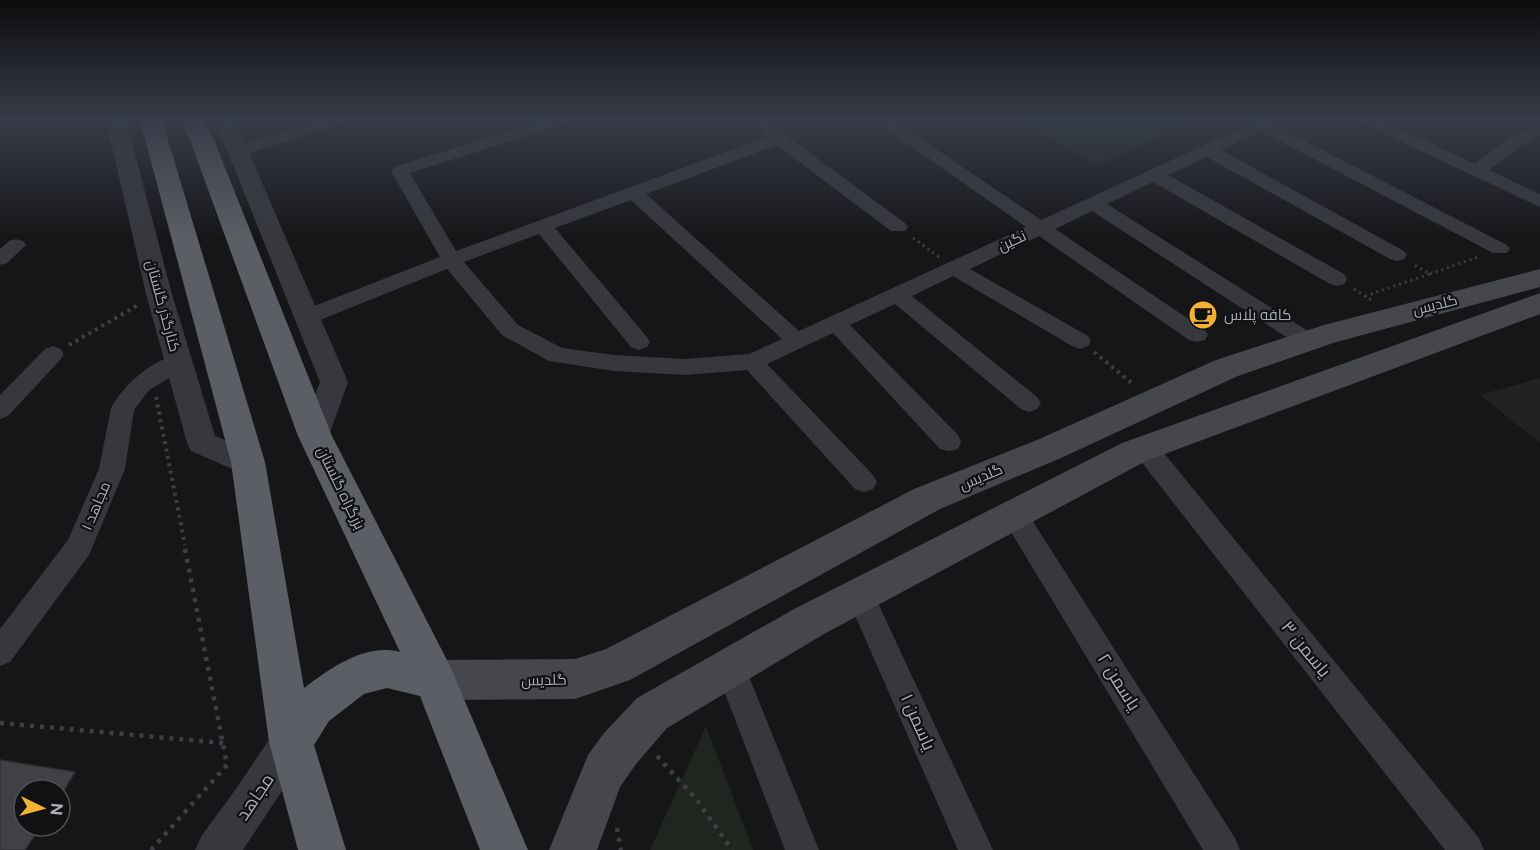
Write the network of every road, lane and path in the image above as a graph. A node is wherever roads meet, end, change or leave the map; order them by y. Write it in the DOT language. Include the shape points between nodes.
graph roads {
  1 [pos="126,160"];
  2 [pos="163,160"];
  3 [pos="227,160"];
  4 [pos="436,160"];
  5 [pos="722,160"];
  6 [pos="809,160"];
  7 [pos="941,160"];
  8 [pos="1187,160"];
  9 [pos="1225,160"];
  10 [pos="1336,160"];
  11 [pos="1452,160"];
  12 [pos="1492,160"];
  13 [pos="221,162"];
  14 [pos="1476,171"];
  15 [pos="1154,175"];
  16 [pos="169,182"];
  17 [pos="634,193"];
  18 [pos="1540,201"];
  19 [pos="1093,203"];
  20 [pos="543,226"];
  21 [pos="898,226"];
  22 [pos="1041,227"];
  23 [pos="16,245"];
  24 [pos="1500,249"];
  25 [pos="1397,255"];
  26 [pos="0,259"];
  27 [pos="451,260"];
  28 [pos="954,268"];
  29 [pos="1430,274"];
  30 [pos="1540,278"];
  31 [pos="1337,279"];
  32 [pos="159,294"];
  33 [pos="897,294"];
  34 [pos="1365,296"];
  35 [pos="1540,303"];
  36 [pos="1397,315"];
  37 [pos="307,317"];
  38 [pos="836,323"];
  39 [pos="1197,335"];
  40 [pos="797,341"];
  41 [pos="1080,341"];
  42 [pos="1308,341"];
  43 [pos="639,342"];
  44 [pos="53,354"];
  45 [pos="178,362"];
  46 [pos="752,362"];
  47 [pos="153,377"];
  48 [pos="1153,401"];
  49 [pos="1029,403"];
  50 [pos="0,410"];
  51 [pos="315,436"];
  52 [pos="949,442"];
  53 [pos="1145,448"];
  54 [pos="248,462"];
  55 [pos="864,482"];
  56 [pos="1014,514"];
  57 [pos="860,595"];
  58 [pos="0,652"];
  59 [pos="730,667"];
  60 [pos="435,680"];
  61 [pos="0,723"];
  62 [pos="632,733"];
  63 [pos="291,742"];
  64 [pos="223,743"];
  65 [pos="620,817"];
  66 [pos="151,850"];
  67 [pos="217,850"];
  68 [pos="322,850"];
  69 [pos="504,850"];
  70 [pos="573,850"];
  71 [pos="621,850"];
  72 [pos="732,850"];
  73 [pos="802,850"];
  74 [pos="976,850"];
  75 [pos="1223,850"];
  76 [pos="1467,850"];
  1 -- 32 [label="street, کنارگذر گلستان"];
  2 -- 16 [label="highway"];
  3 -- 13 [label="street"];
  4 -- 27 [label="street" via="400,171"];
  5 -- 17 [label="street"];
  6 -- 21 [label="street"];
  7 -- 22 [label="street"];
  8 -- 15 [label="street, نگین"];
  9 -- 25 [label="street"];
  10 -- 24 [label="street"];
  11 -- 14 [label="street"];
  12 -- 14 [label="street"];
  13 -- 16 [label="highway" via="190,178"];
  13 -- 37 [label="street"];
  13 -- 51 [label="highway, بزرگراه گلستان"];
  14 -- 18 [label="street"];
  15 -- 19 [label="street, نگین"];
  15 -- 31 [label="street"];
  16 -- 54 [label="highway"];
  17 -- 20 [label="street"];
  17 -- 40 [label="street"];
  19 -- 22 [label="street, نگین"];
  19 -- 42 [label="street"];
  20 -- 27 [label="street"];
  20 -- 43 [label="street"];
  21 -- 28 [label="path"];
  22 -- 28 [label="street, نگین"];
  22 -- 39 [label="street"];
  23 -- 26 [label="street"];
  24 -- 29 [label="path"];
  25 -- 29 [label="path"];
  27 -- 37 [label="street"];
  27 -- 46 [label="street" via="510,330 557,355 685,367"];
  28 -- 33 [label="street, نگین"];
  28 -- 41 [label="street"];
  29 -- 34 [label="path"];
  30 -- 36 [label="main road, گلدیس"];
  31 -- 34 [label="path"];
  32 -- 44 [label="path"];
  32 -- 45 [label="street, کنارگذر گلستان"];
  33 -- 38 [label="street, نگین"];
  33 -- 49 [label="street"];
  34 -- 36 [label="path"];
  35 -- 53 [label="main road"];
  36 -- 42 [label="main road, گلدیس"];
  37 -- 51 [label="street" via="334,382"];
  38 -- 40 [label="street, نگین"];
  38 -- 52 [label="street"];
  40 -- 46 [label="street, نگین"];
  41 -- 48 [label="path"];
  42 -- 48 [label="main road, گلدیس" via="1227,368"];
  44 -- 50 [label="street"];
  45 -- 47 [label="street, ۱ مجاهد"];
  45 -- 54 [label="street, کنارگذر گلستان" via="202,443"];
  46 -- 55 [label="street"];
  47 -- 58 [label="street, ۱ مجاهد" via="141,384 123,408 112,469 79,547"];
  47 -- 64 [label="path"];
  48 -- 60 [label="main road, گلدیس" via="927,500 615,666 575,679"];
  51 -- 60 [label="highway, بزرگراه گلستان"];
  53 -- 56 [label="main road"];
  53 -- 76 [label="street, یاسمن ۳"];
  54 -- 63 [label="highway"];
  56 -- 57 [label="main road"];
  56 -- 75 [label="street, یاسمن ۲"];
  57 -- 59 [label="main road"];
  57 -- 74 [label="street, یاسمن ۱"];
  59 -- 62 [label="main road" via="652,713"];
  59 -- 73 [label="street"];
  60 -- 63 [label="highway" via="387,668 352,678 314,706"];
  60 -- 69 [label="highway, بزرگراه گلستان"];
  61 -- 64 [label="path"];
  62 -- 70 [label="main road" via="605,770"];
  62 -- 72 [label="path" via="697,800"];
  63 -- 67 [label="street, مجاهد"];
  63 -- 68 [label="highway"];
  64 -- 66 [label="path" via="227,765"];
  65 -- 71 [label="path" via="617,828"];
}
